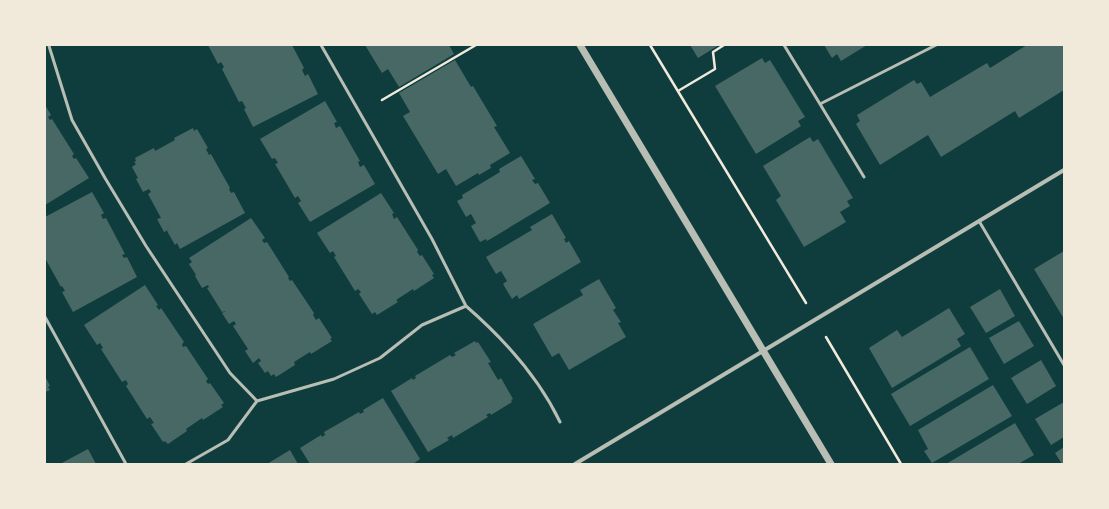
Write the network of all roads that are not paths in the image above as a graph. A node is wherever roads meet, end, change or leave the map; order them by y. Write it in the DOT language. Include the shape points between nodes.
graph roads {
  1 [pos="49,45"];
  2 [pos="321,45"];
  3 [pos="580,45"];
  4 [pos="784,45"];
  5 [pos="936,45"];
  6 [pos="820,104"];
  7 [pos="1064,170"];
  8 [pos="864,176"];
  9 [pos="979,221"];
  10 [pos="466,306"];
  11 [pos="45,317"];
  12 [pos="763,351"];
  13 [pos="1064,365"];
  14 [pos="257,401"];
  15 [pos="560,422"];
  16 [pos="582,459"];
  17 [pos="126,464"];
  18 [pos="186,464"];
  19 [pos="575,464"];
  20 [pos="585,464"];
  21 [pos="831,464"];
  1 -- 14 [label="lane" via="72,120 105,178 146,246 230,373"];
  2 -- 10 [label="lane" via="432,239"];
  3 -- 12 [label="street"];
  4 -- 6 [label="lane"];
  5 -- 6 [label="lane"];
  6 -- 8 [label="lane"];
  7 -- 9 [label="street"];
  9 -- 12 [label="street"];
  9 -- 13 [label="lane"];
  10 -- 14 [label="lane" via="422,325 380,358 340,376"];
  10 -- 15 [label="lane" via="492,328 525,365"];
  11 -- 17 [label="lane"];
  12 -- 16 [label="street"];
  12 -- 21 [label="street"];
  14 -- 18 [label="lane" via="228,440"];
  16 -- 19 [label="street"];
  16 -- 20 [label="lane"];
}
